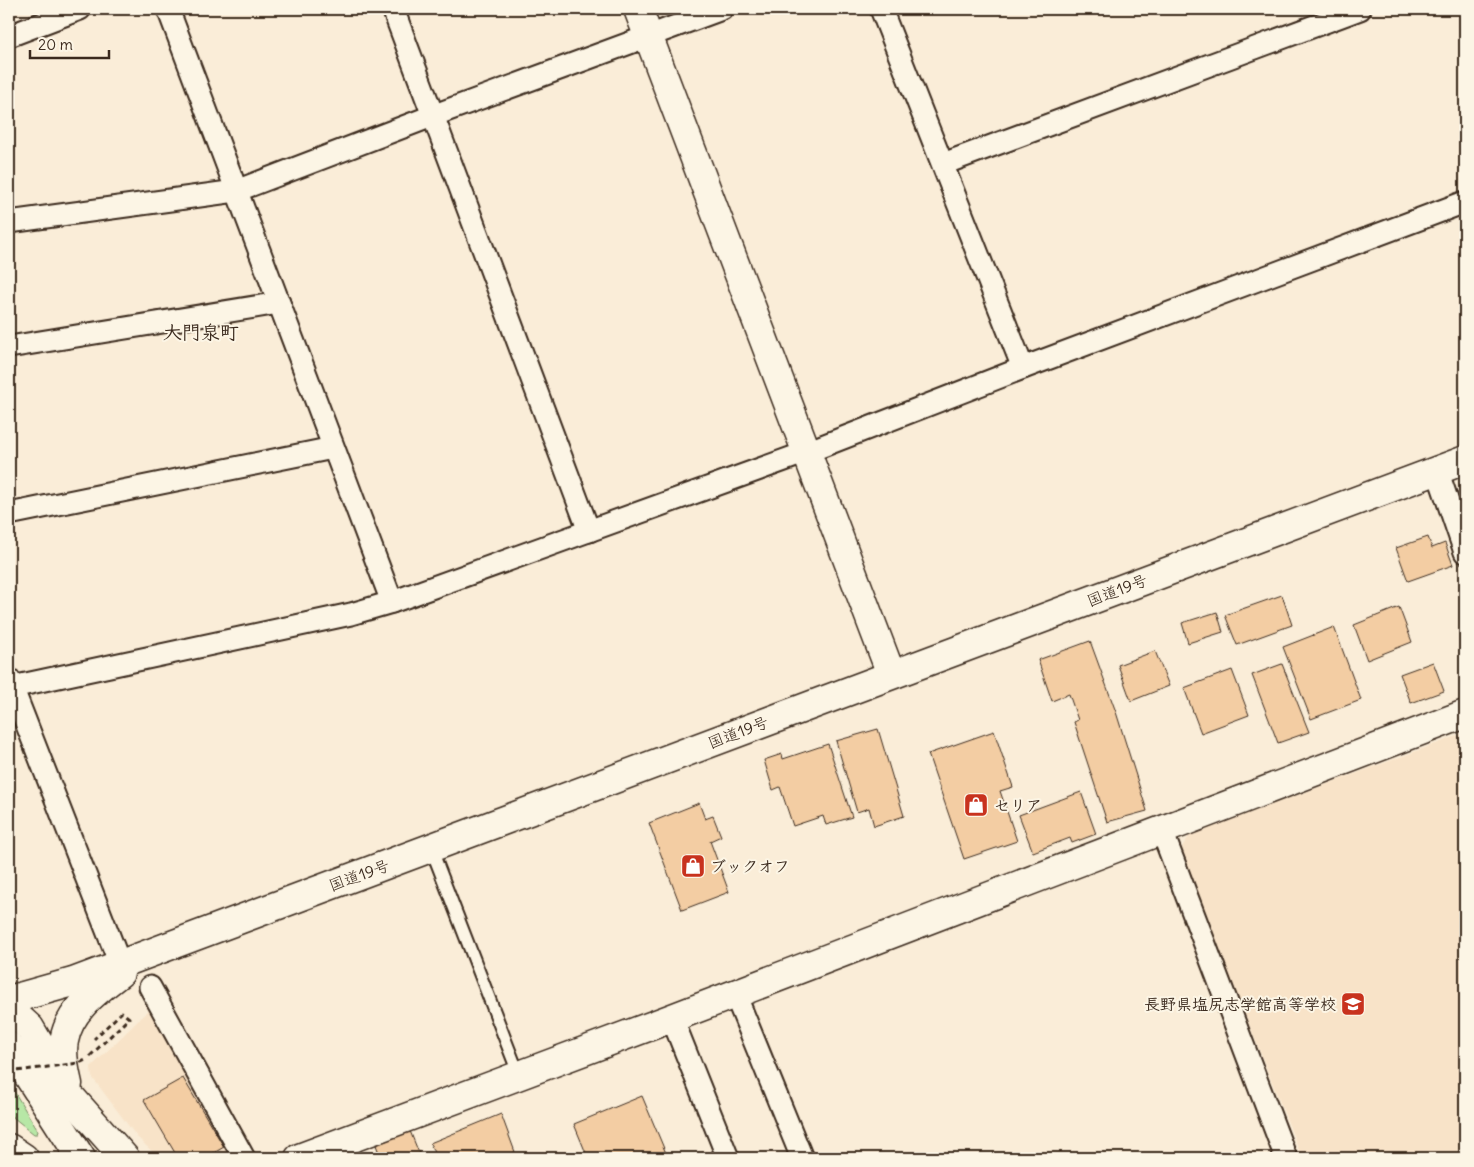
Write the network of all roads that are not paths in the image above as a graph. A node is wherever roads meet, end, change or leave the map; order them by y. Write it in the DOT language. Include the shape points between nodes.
graph roads {
  1 [pos="80,9"];
  2 [pos="168,9"];
  3 [pos="393,9"];
  4 [pos="638,9"];
  5 [pos="722,9"];
  6 [pos="882,9"];
  7 [pos="1360,9"];
  8 [pos="9,36"];
  9 [pos="648,37"];
  10 [pos="432,116"];
  11 [pos="943,164"];
  12 [pos="236,192"];
  13 [pos="1465,202"];
  14 [pos="9,222"];
  15 [pos="279,303"];
  16 [pos="9,346"];
  17 [pos="1023,368"];
  18 [pos="334,448"];
  19 [pos="807,452"];
  20 [pos="1465,460"];
  21 [pos="1437,470"];
  22 [pos="9,514"];
  23 [pos="589,531"];
  24 [pos="1465,552"];
  25 [pos="392,602"];
  26 [pos="891,674"];
  27 [pos="10,683"];
  28 [pos="1465,714"];
  29 [pos="1162,831"];
  30 [pos="431,848"];
  31 [pos="130,960"];
  32 [pos="150,987"];
  33 [pos="735,994"];
  34 [pos="9,1000"];
  35 [pos="9,1010"];
  36 [pos="672,1018"];
  37 [pos="9,1046"];
  38 [pos="519,1075"];
  39 [pos="70,1096"];
  40 [pos="9,1148"];
  41 [pos="24,1158"];
  42 [pos="81,1158"];
  43 [pos="125,1158"];
  44 [pos="244,1158"];
  45 [pos="299,1158"];
  46 [pos="728,1158"];
  47 [pos="802,1158"];
  48 [pos="1286,1158"];
  1 -- 8 [label="street"];
  2 -- 12 [label="street"];
  3 -- 10 [label="street"];
  4 -- 9 [label="main road"];
  5 -- 9 [label="street"];
  6 -- 11 [label="street"];
  7 -- 11 [label="street"];
  9 -- 10 [label="street"];
  9 -- 19 [label="main road"];
  10 -- 12 [label="street"];
  10 -- 23 [label="street"];
  11 -- 17 [label="street"];
  12 -- 14 [label="street"];
  12 -- 15 [label="street"];
  13 -- 17 [label="street"];
  15 -- 16 [label="street"];
  15 -- 18 [label="street"];
  17 -- 19 [label="street"];
  18 -- 22 [label="street"];
  18 -- 25 [label="street"];
  19 -- 23 [label="street"];
  19 -- 26 [label="main road"];
  20 -- 21 [label="main road, 国道19号"];
  21 -- 24 [label="street"];
  21 -- 26 [label="main road, 国道19号"];
  23 -- 25 [label="street"];
  25 -- 27 [label="street" via="352,614"];
  26 -- 30 [label="main road, 国道19号"];
  27 -- 31 [label="street"];
  28 -- 29 [label="main road"];
  29 -- 33 [label="main road"];
  29 -- 48 [label="street"];
  30 -- 31 [label="main road, 国道19号"];
  30 -- 38 [label="lane"];
  31 -- 34 [label="main road, 国道19号" via="74,982"];
  31 -- 39 [label="main road" via="90,996 70,1020 64,1042"];
  32 -- 44 [label="street"];
  33 -- 36 [label="main road"];
  33 -- 47 [label="street"];
  35 -- 39 [label="main road" via="30,1028"];
  36 -- 38 [label="main road"];
  36 -- 46 [label="street"];
  37 -- 42 [label="main road"];
  38 -- 45 [label="main road"];
  39 -- 43 [label="main road"];
  40 -- 41 [label="main road"];
}
